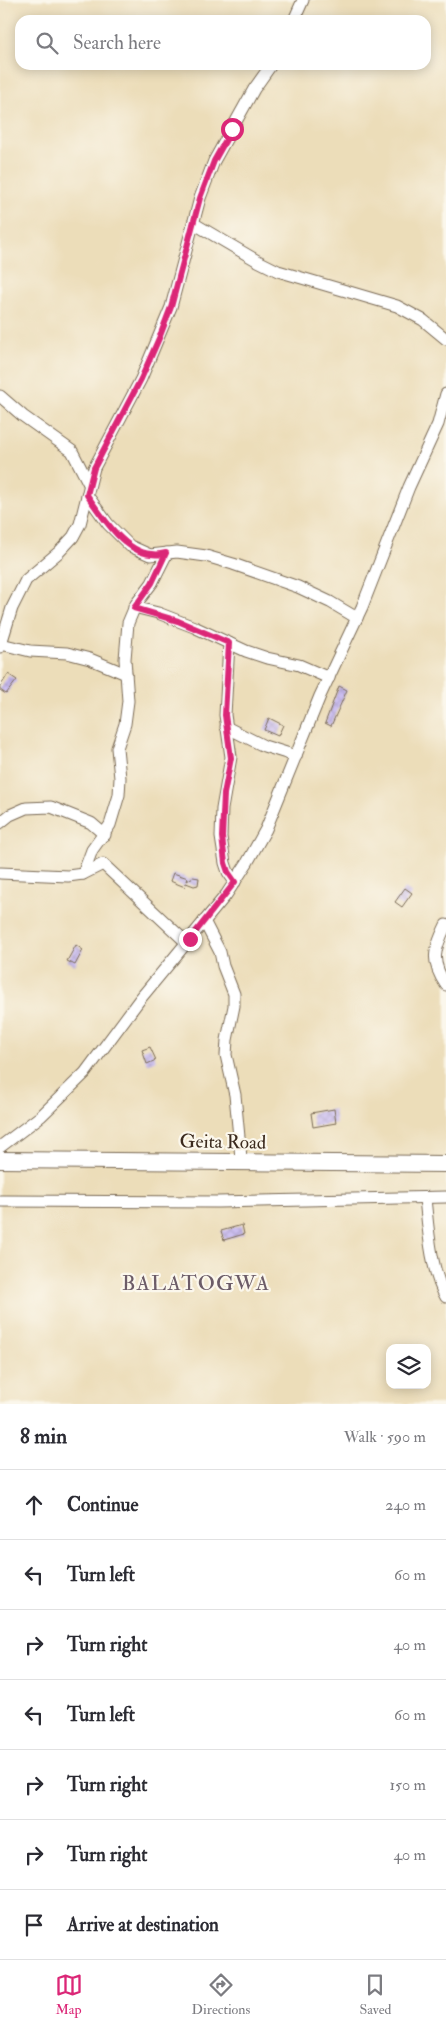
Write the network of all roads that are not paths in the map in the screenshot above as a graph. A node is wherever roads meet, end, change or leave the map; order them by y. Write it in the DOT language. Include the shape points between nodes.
graph roads {
  1 [pos="303,0"];
  2 [pos="296,15"];
  3 [pos="267,70"];
  4 [pos="193,223"];
  5 [pos="446,339"];
  6 [pos="446,394"];
  7 [pos="0,396"];
  8 [pos="88,489"];
  9 [pos="166,553"];
  10 [pos="134,608"];
  11 [pos="357,618"];
  12 [pos="229,643"];
  13 [pos="0,646"];
  14 [pos="126,674"];
  15 [pos="329,678"];
  16 [pos="226,727"];
  17 [pos="296,756"];
  18 [pos="0,823"];
  19 [pos="105,835"];
  20 [pos="0,873"];
  21 [pos="83,874"];
  22 [pos="235,882"];
  23 [pos="204,921"];
  24 [pos="446,926"];
  25 [pos="186,942"];
  26 [pos="446,985"];
  27 [pos="0,1147"];
  28 [pos="0,1160"];
  29 [pos="237,1161"];
  30 [pos="446,1164"];
  31 [pos="446,1197"];
  32 [pos="425,1198"];
  33 [pos="0,1201"];
  34 [pos="446,1297"];
  1 -- 2 [label="street"];
  3 -- 4 [label="street" via="214,161"];
  4 -- 5 [label="street" via="278,271 397,306 423,320"];
  4 -- 8 [label="street" via="160,336 94,468"];
  6 -- 11 [label="street" via="438,424"];
  7 -- 8 [label="street" via="72,451"];
  8 -- 9 [label="street" via="108,524 130,546 150,554"];
  8 -- 13 [label="street" via="80,524 73,537 26,580 12,608"];
  9 -- 10 [label="street" via="152,583"];
  9 -- 11 [label="street" via="206,556 233,564 298,587"];
  10 -- 12 [label="street" via="171,618"];
  10 -- 14 [label="street" via="128,623"];
  11 -- 15 [label="street"];
  12 -- 15 [label="street" via="258,656 299,665"];
  12 -- 16 [label="street"];
  13 -- 14 [label="street" via="67,653"];
  14 -- 19 [label="street" via="128,701 117,748 119,795"];
  15 -- 17 [label="street"];
  16 -- 17 [label="street" via="264,746"];
  16 -- 22 [label="street" via="231,758 223,801 222,837 225,863"];
  17 -- 22 [label="street" via="266,829"];
  18 -- 19 [label="street" via="26,808 51,807 91,823"];
  19 -- 21 [label="street" via="92,850"];
  20 -- 21 [label="street"];
  21 -- 25 [label="street" via="103,864"];
  22 -- 23 [label="street"];
  23 -- 25 [label="street"];
  23 -- 29 [label="street" via="220,952 234,994 226,1055 235,1095 241,1158"];
  24 -- 26 [label="street" via="434,958 437,972"];
  25 -- 27 [label="street" via="85,1073 41,1116"];
  28 -- 29 [label="highway, Geita Road"];
  29 -- 30 [label="highway, Geita Road"];
  31 -- 32 [label="street"];
  32 -- 33 [label="street" via="218,1202"];
  32 -- 34 [label="street" via="435,1267"];
}
